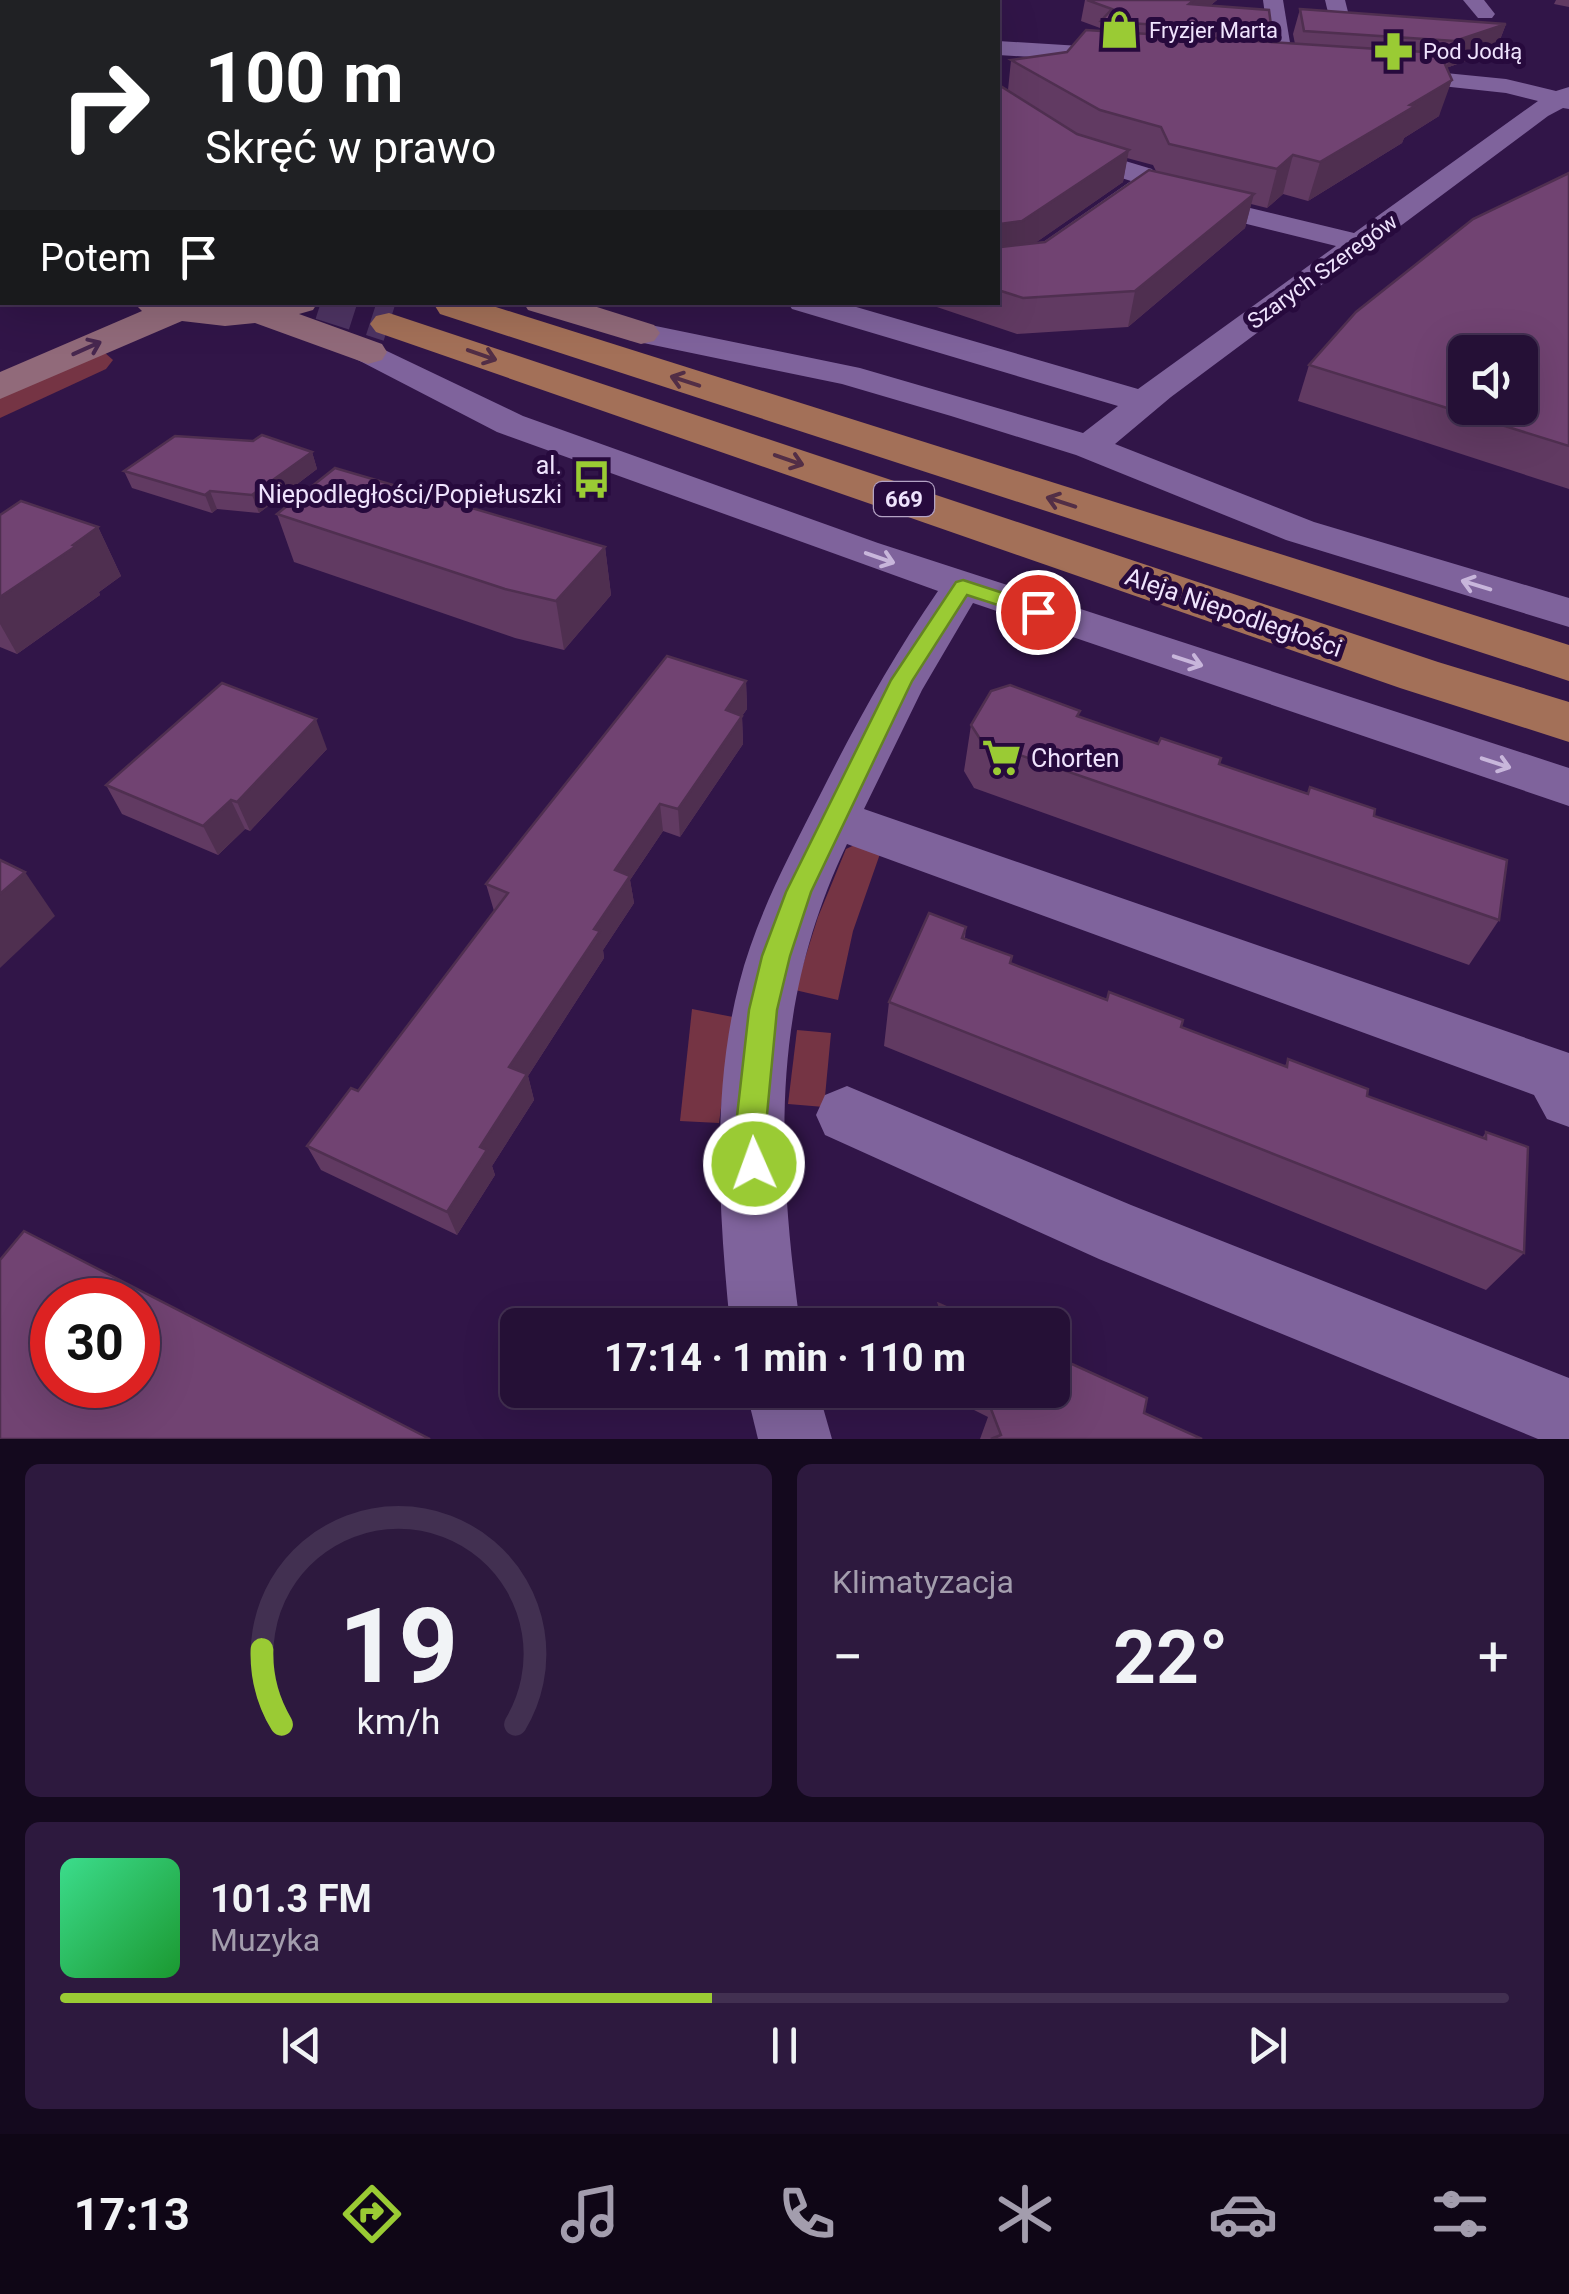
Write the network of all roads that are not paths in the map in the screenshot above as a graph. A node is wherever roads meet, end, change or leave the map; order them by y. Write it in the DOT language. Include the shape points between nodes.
graph roads {
  1 [pos="1273,0"];
  2 [pos="1335,0"];
  3 [pos="1340,28"];
  4 [pos="1000,48"];
  5 [pos="1144,58"];
  6 [pos="1282,67"];
  7 [pos="1355,72"];
  8 [pos="1566,98"];
  9 [pos="1000,102"];
  10 [pos="1141,190"];
  11 [pos="1360,243"];
  12 [pos="1000,270"];
  13 [pos="102,305"];
  14 [pos="288,305"];
  15 [pos="451,305"];
  16 [pos="551,305"];
  17 [pos="813,305"];
  18 [pos="163,306"];
  19 [pos="259,312"];
  20 [pos="642,333"];
  21 [pos="379,338"];
  22 [pos="0,350"];
  23 [pos="0,386"];
  24 [pos="1144,402"];
  25 [pos="1089,447"];
  26 [pos="963,586"];
  27 [pos="1569,613"];
  28 [pos="1421,618"];
  29 [pos="1569,663"];
  30 [pos="1569,722"];
  31 [pos="1569,787"];
  32 [pos="834,818"];
  33 [pos="1569,1099"];
  34 [pos="847,1115"];
  35 [pos="764,1308"];
  36 [pos="787,1408"];
  37 [pos="1569,1415"];
  38 [pos="795,1439"];
  1 -- 6 [label="street"];
  2 -- 3 [label="street"];
  4 -- 5 [label="street"];
  7 -- 8 [label="street" via="1464,80"];
  8 -- 11 [label="street, Szarych Szeregów"];
  9 -- 10 [label="street" via="1083,157 1142,175"];
  10 -- 11 [label="street"];
  10 -- 12 [label="street" via="1026,268"];
  11 -- 24 [label="street, Szarych Szeregów"];
  13 -- 22 [label="main road"];
  14 -- 19 [label="main road"];
  28 -- 15 [label="main road, Aleja Niepodległości / 669, one-way"];
  16 -- 20 [label="main road"];
  17 -- 24 [label="street"];
  18 -- 19 [label="main road"];
  23 -- 18 [label="main road, one-way"];
  19 -- 21 [label="main road"];
  20 -- 25 [label="street" via="848,375"];
  20 -- 28 [label="main road" via="1071,472"];
  21 -- 26 [label="street, one-way" via="510,424"];
  21 -- 30 [label="main road, one-way" via="568,417 910,538 1147,609 1419,674"];
  24 -- 25 [label="street, Szarych Szeregów"];
  27 -- 25 [label="street, one-way" via="1300,531"];
  26 -- 31 [label="street, one-way"];
  26 -- 32 [label="street" via="902,680"];
  28 -- 29 [label="main road, Aleja Niepodległości / 669"];
  32 -- 33 [label="street" via="1555,1075"];
  32 -- 35 [label="street" via="798,892 763,1010 751,1125"];
  34 -- 37 [label="street"];
  36 -- 38 [label="street"];
}
